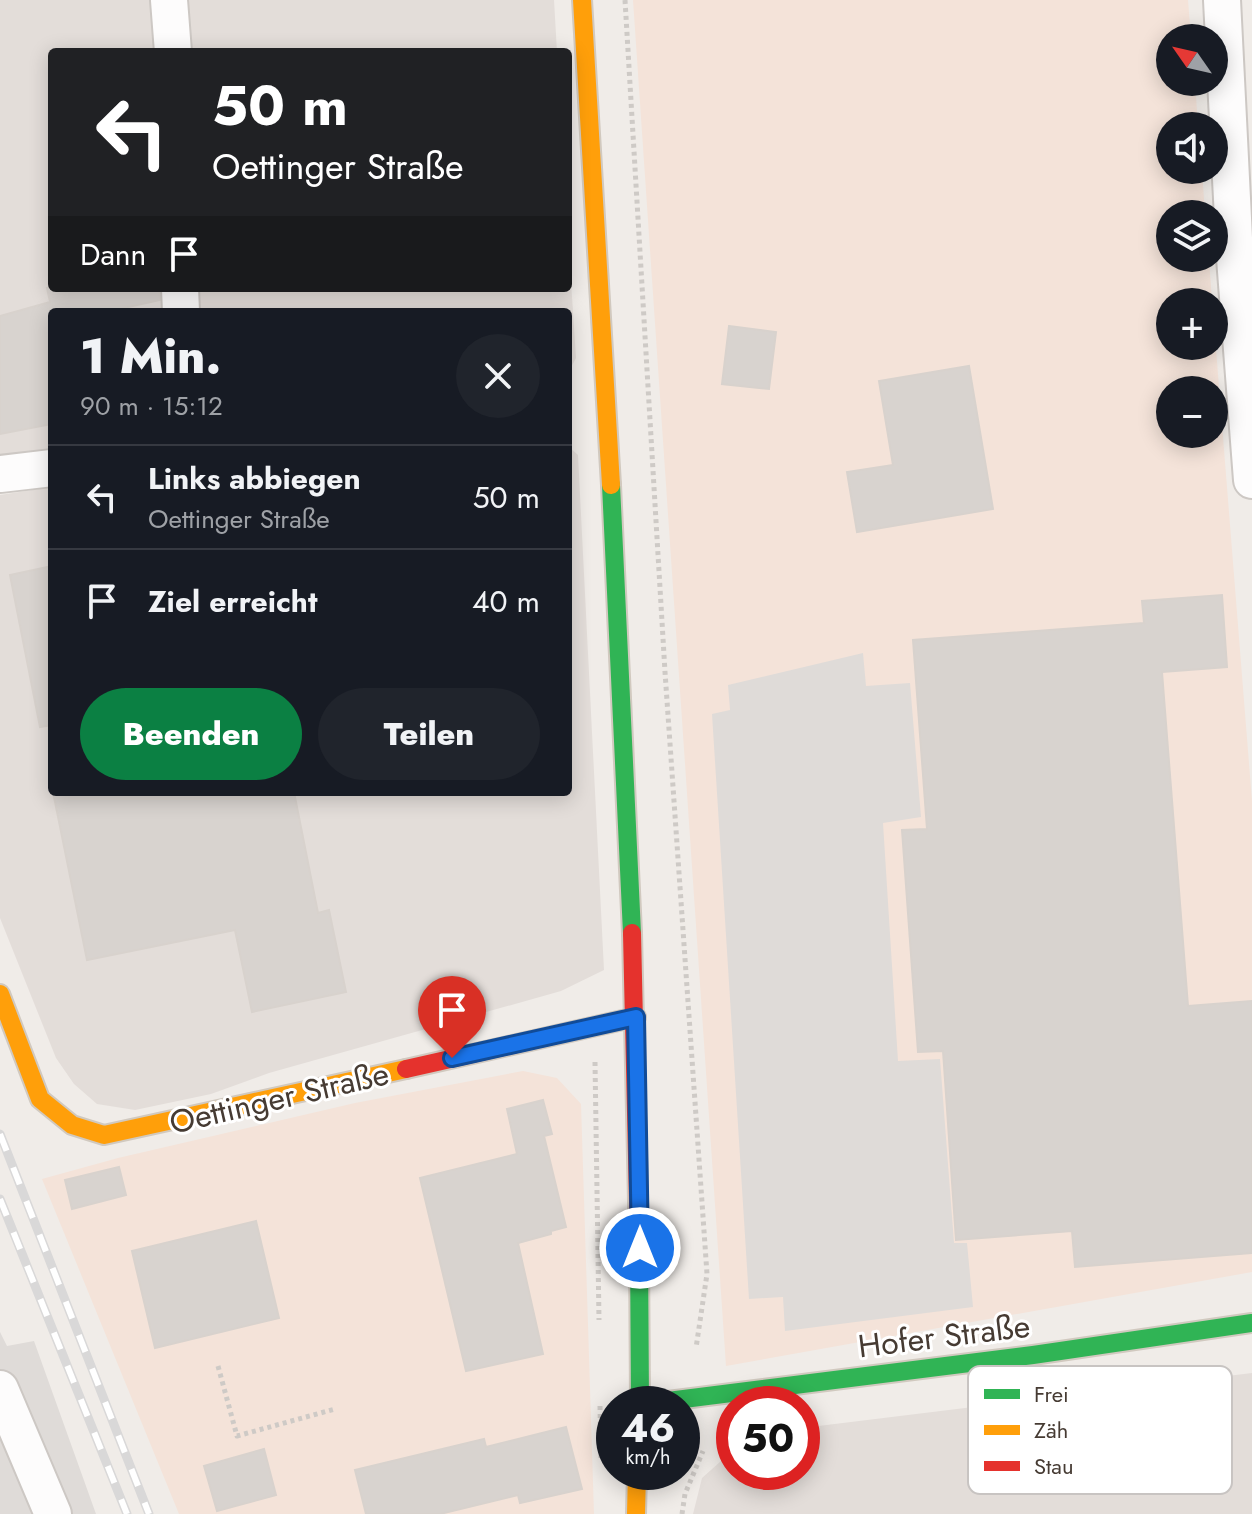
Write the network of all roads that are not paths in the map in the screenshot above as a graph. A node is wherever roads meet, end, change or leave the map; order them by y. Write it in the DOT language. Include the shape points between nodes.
graph roads {
  1 [pos="169,0"];
  2 [pos="582,0"];
  3 [pos="1222,0"];
  4 [pos="173,48"];
  5 [pos="48,468"];
  6 [pos="0,474"];
  7 [pos="1252,480"];
  8 [pos="0,994"];
  9 [pos="636,1017"];
  10 [pos="1252,1323"];
  11 [pos="642,1386"];
  12 [pos="0,1389"];
  13 [pos="700,1397"];
  14 [pos="637,1490"];
  15 [pos="53,1514"];
  16 [pos="636,1514"];
  1 -- 4 [label="street"];
  2 -- 9 [label="main road" via="623,675"];
  3 -- 7 [label="street"];
  5 -- 6 [label="street"];
  8 -- 9 [label="main road, Oettinger Straße" via="40,1099 72,1125 104,1135"];
  9 -- 11 [label="main road"];
  10 -- 13 [label="main road, Hofer Straße"];
  12 -- 15 [label="street"];
  14 -- 16 [label="main road"];
}
